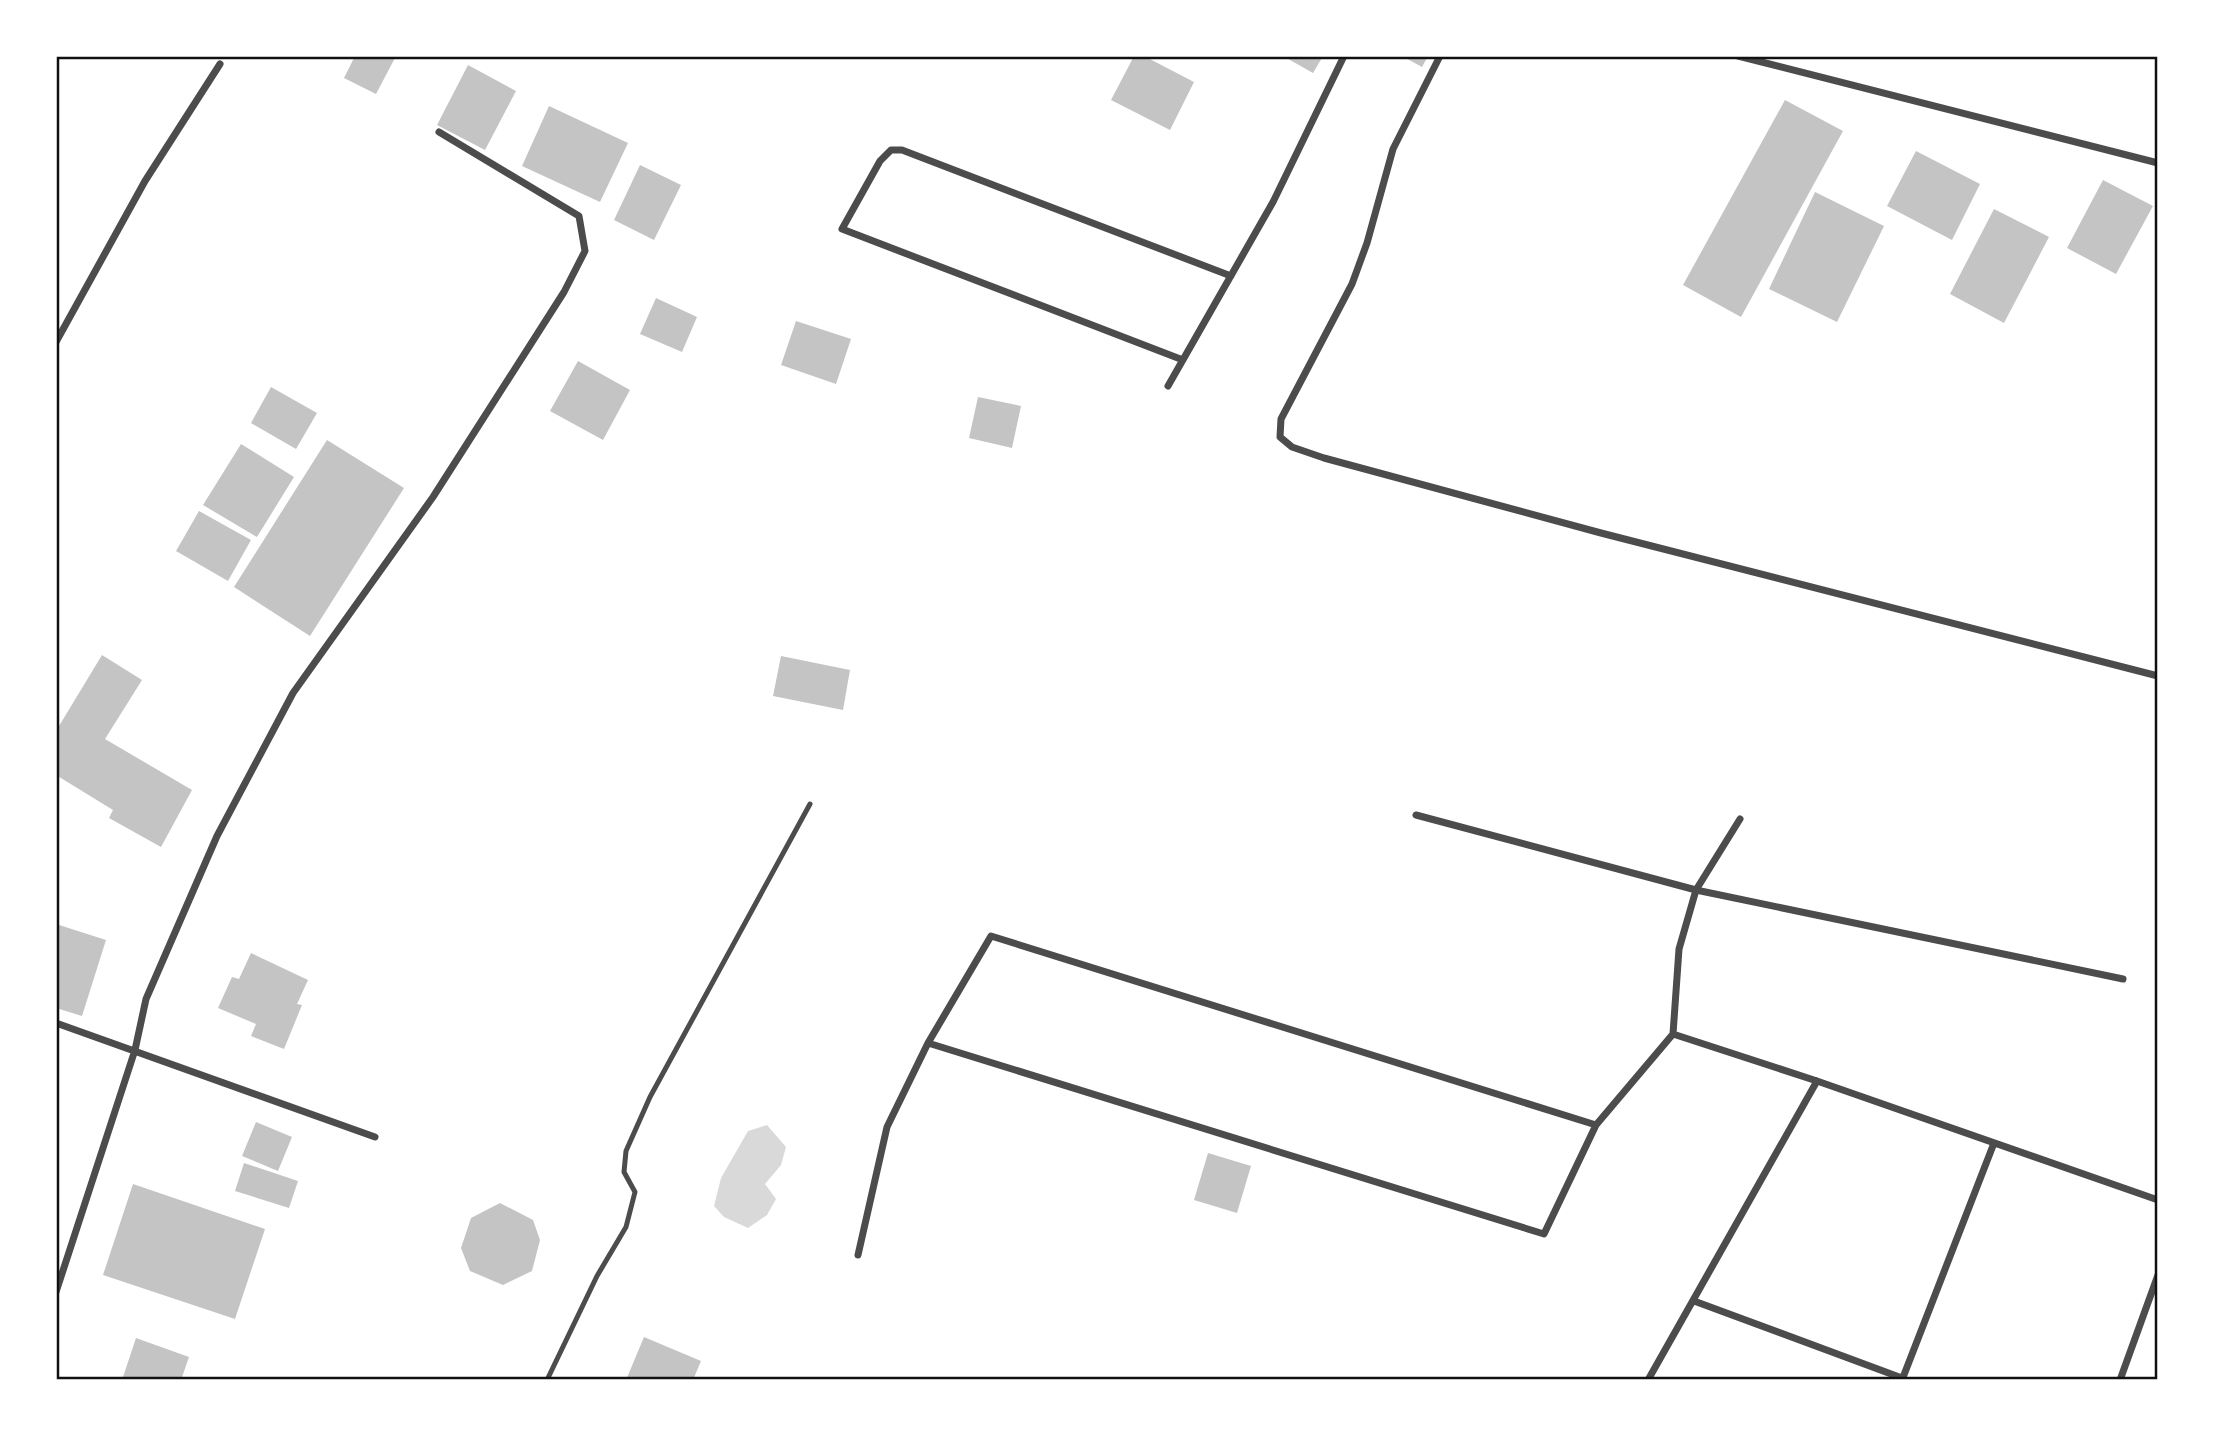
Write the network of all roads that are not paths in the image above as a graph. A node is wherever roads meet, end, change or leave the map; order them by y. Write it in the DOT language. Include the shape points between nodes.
graph roads {
  1 [pos="1344,56"];
  2 [pos="1440,56"];
  3 [pos="1738,56"];
  4 [pos="220,64"];
  5 [pos="439,132"];
  6 [pos="2158,163"];
  7 [pos="1231,276"];
  8 [pos="56,342"];
  9 [pos="1184,360"];
  10 [pos="1168,386"];
  11 [pos="2158,676"];
  12 [pos="810,804"];
  13 [pos="1416,815"];
  14 [pos="1740,819"];
  15 [pos="1696,890"];
  16 [pos="2123,979"];
  17 [pos="56,1023"];
  18 [pos="1673,1034"];
  19 [pos="928,1042"];
  20 [pos="135,1050"];
  21 [pos="1817,1081"];
  22 [pos="1596,1125"];
  23 [pos="375,1137"];
  24 [pos="1994,1143"];
  25 [pos="2158,1200"];
  26 [pos="858,1255"];
  27 [pos="2158,1275"];
  28 [pos="56,1292"];
  29 [pos="1694,1301"];
  30 [pos="552,1369"];
  31 [pos="1902,1379"];
  32 [pos="547,1380"];
  33 [pos="553,1380"];
  34 [pos="1648,1380"];
  35 [pos="2120,1380"];
  1 -- 7 [label="street" via="1273,202"];
  2 -- 11 [label="street" via="1393,149 1352,284 1281,419 1280,437 1292,447 1324,458"];
  3 -- 6 [label="street"];
  4 -- 8 [label="street" via="145,181"];
  5 -- 20 [label="street" via="579,216 585,251 564,292 433,497 293,693 217,836 146,999"];
  7 -- 9 [label="street"];
  7 -- 9 [label="street" via="902,149 891,150 880,161 842,229"];
  9 -- 10 [label="street"];
  12 -- 30 [label="lane" via="650,1097 626,1151 624,1172 635,1192 626,1227"];
  13 -- 15 [label="street"];
  14 -- 15 [label="street"];
  15 -- 16 [label="street"];
  15 -- 18 [label="street" via="1679,949"];
  17 -- 20 [label="street"];
  18 -- 21 [label="street"];
  18 -- 22 [label="street"];
  19 -- 22 [label="street" via="991,936"];
  19 -- 22 [label="street" via="1544,1234"];
  19 -- 26 [label="street" via="887,1127"];
  20 -- 23 [label="street"];
  20 -- 28 [label="street"];
  21 -- 24 [label="street"];
  21 -- 29 [label="street"];
  24 -- 25 [label="street"];
  24 -- 31 [label="street"];
  27 -- 35 [label="street"];
  29 -- 31 [label="street"];
  29 -- 34 [label="street"];
  30 -- 32 [label="lane"];
  30 -- 33 [label="lane"];
}
